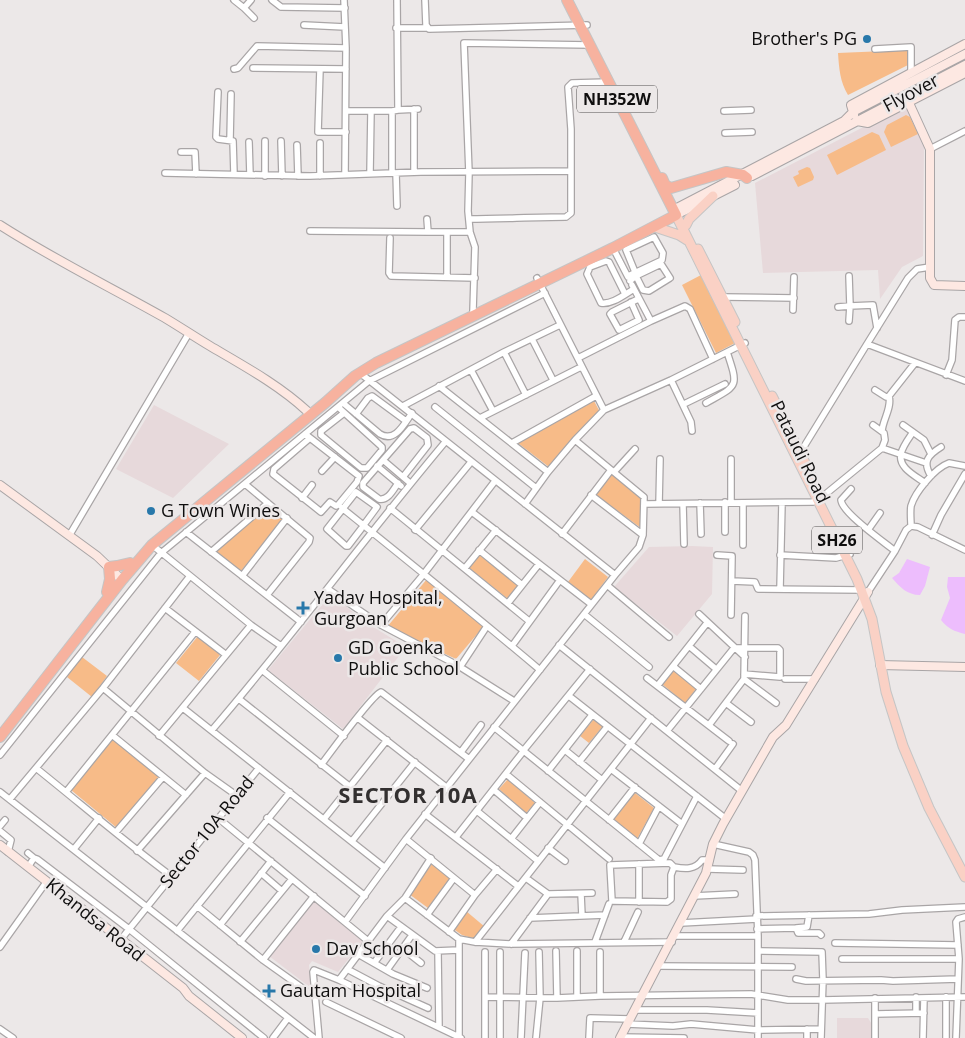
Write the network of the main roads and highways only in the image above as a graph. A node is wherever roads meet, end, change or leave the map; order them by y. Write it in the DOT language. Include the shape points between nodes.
graph roads {
  1 [pos="567,0"];
  2 [pos="575,0"];
  3 [pos="583,26"];
  4 [pos="745,177"];
  5 [pos="695,182"];
  6 [pos="713,196"];
  7 [pos="669,197"];
  8 [pos="677,211"];
  9 [pos="686,225"];
  10 [pos="655,227"];
  11 [pos="688,240"];
  12 [pos="538,280"];
  13 [pos="416,342"];
  14 [pos="743,344"];
  15 [pos="359,371"];
  16 [pos="176,520"];
  17 [pos="130,562"];
  18 [pos="121,578"];
  19 [pos="107,592"];
  20 [pos="0,728"];
  21 [pos="0,737"];
  22 [pos="941,825"];
  23 [pos="965,865"];
  24 [pos="965,877"];
  1 -- 3 [label="highway, NH352W"];
  2 -- 3 [label="highway, NH352W"];
  3 -- 5 [label="highway, NH352W" via="665,185 671,188"];
  3 -- 7 [label="highway, NH352W" via="608,82"];
  4 -- 5 [label="highway" via="726,172"];
  5 -- 7 [label="highway"];
  6 -- 9 [label="main road"];
  7 -- 8 [label="highway, NH352W"];
  8 -- 9 [label="main road, SH26"];
  8 -- 10 [label="highway"];
  8 -- 11 [label="main road, SH26"];
  8 -- 12 [label="highway"];
  9 -- 14 [label="main road, SH26" via="724,297"];
  10 -- 11 [label="main road"];
  10 -- 12 [label="highway"];
  11 -- 14 [label="main road, SH26"];
  12 -- 13 [label="highway"];
  12 -- 13 [label="highway"];
  13 -- 15 [label="highway" via="374,358"];
  14 -- 22 [label="main road, SH26" via="864,593 883,665 886,692 903,746 921,791"];
  15 -- 16 [label="highway"];
  15 -- 16 [label="highway"];
  16 -- 17 [label="highway" via="154,536"];
  16 -- 18 [label="highway"];
  17 -- 18 [label="highway"];
  17 -- 19 [label="highway" via="109,567"];
  18 -- 19 [label="highway"];
  18 -- 21 [label="highway"];
  19 -- 20 [label="highway"];
  22 -- 23 [label="main road, SH26"];
  22 -- 24 [label="main road, SH26"];
}
